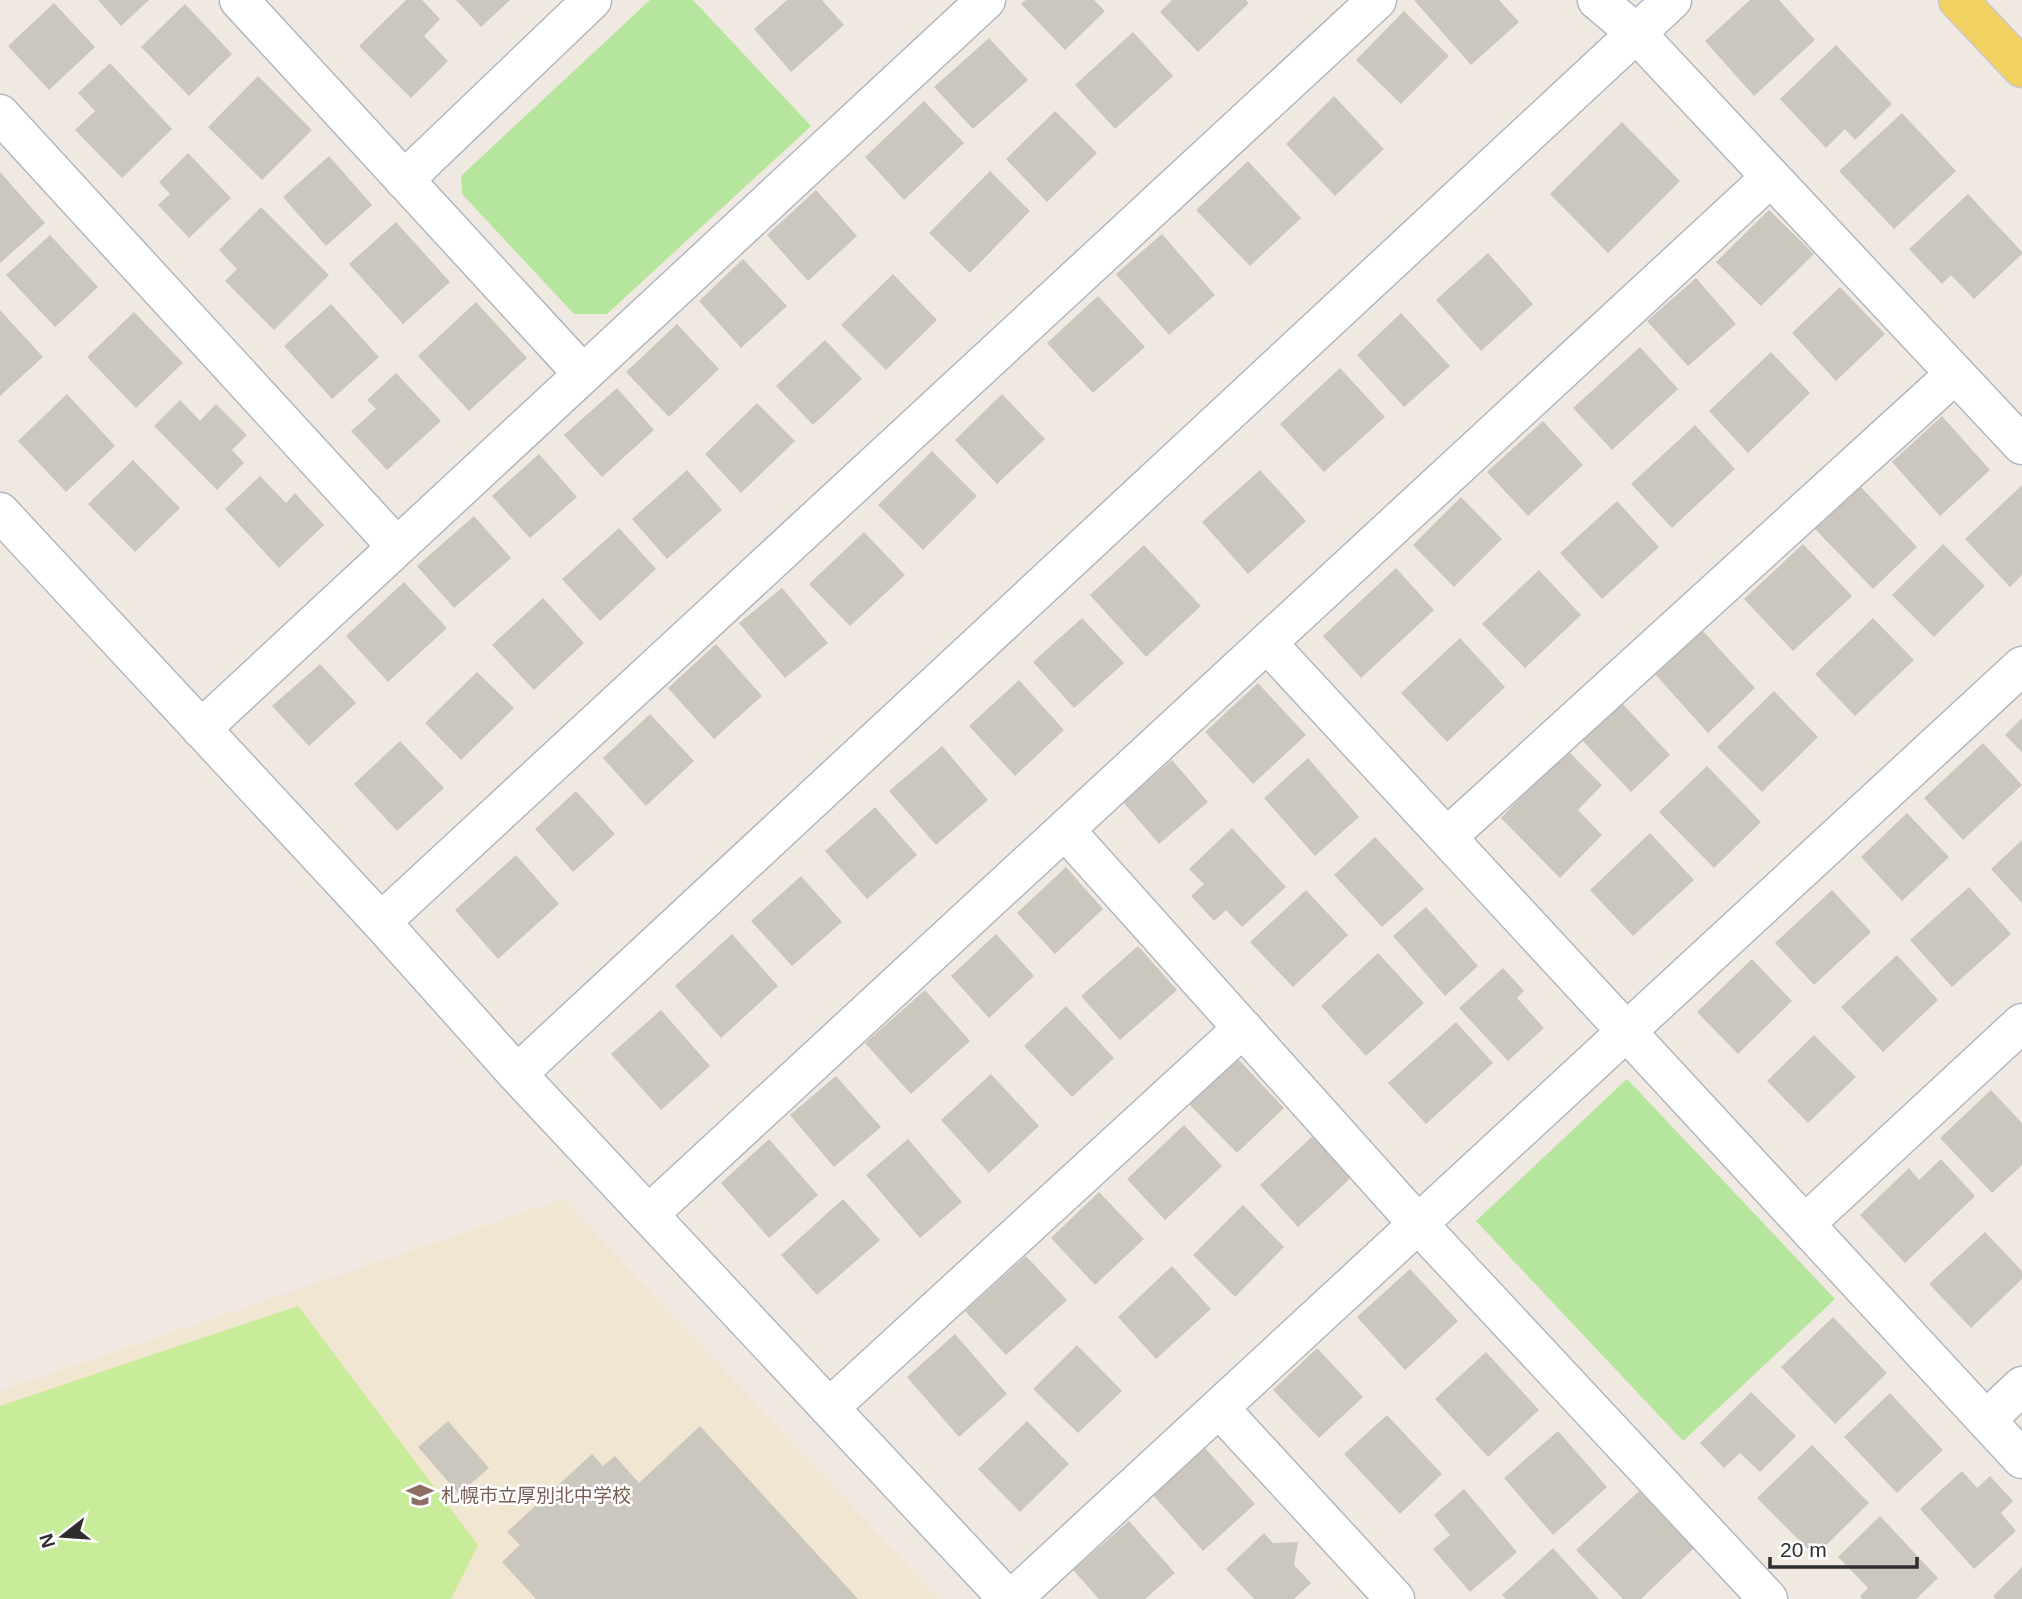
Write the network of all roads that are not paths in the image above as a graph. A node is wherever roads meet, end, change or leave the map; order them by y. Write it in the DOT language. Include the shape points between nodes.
graph roads {
  1 [pos="239,0"];
  2 [pos="592,0"];
  3 [pos="986,0"];
  4 [pos="1377,0"];
  5 [pos="1597,0"];
  6 [pos="1672,0"];
  7 [pos="1958,0"];
  8 [pos="1636,33"];
  9 [pos="2022,68"];
  10 [pos="0,114"];
  11 [pos="1771,177"];
  12 [pos="404,180"];
  13 [pos="583,374"];
  14 [pos="1955,374"];
  15 [pos="2022,445"];
  16 [pos="0,512"];
  17 [pos="397,547"];
  18 [pos="1266,643"];
  19 [pos="2022,666"];
  20 [pos="201,729"];
  21 [pos="1065,830"];
  22 [pos="1447,837"];
  23 [pos="381,922"];
  24 [pos="2022,1023"];
  25 [pos="1243,1028"];
  26 [pos="1627,1032"];
  27 [pos="517,1074"];
  28 [pos="649,1214"];
  29 [pos="1419,1224"];
  30 [pos="1805,1224"];
  31 [pos="2022,1386"];
  32 [pos="829,1408"];
  33 [pos="1219,1408"];
  34 [pos="1986,1420"];
  35 [pos="2022,1459"];
  36 [pos="1010,1599"];
  37 [pos="1395,1599"];
  38 [pos="1768,1599"];
  1 -- 12 [label="street"];
  2 -- 12 [label="street"];
  3 -- 13 [label="street"];
  4 -- 23 [label="street"];
  5 -- 8 [label="street"];
  6 -- 8 [label="street"];
  7 -- 9 [label="main road"];
  8 -- 11 [label="street"];
  8 -- 27 [label="street"];
  10 -- 17 [label="street"];
  11 -- 14 [label="street"];
  11 -- 18 [label="street"];
  12 -- 13 [label="street"];
  13 -- 17 [label="street"];
  14 -- 15 [label="street"];
  14 -- 22 [label="street"];
  16 -- 20 [label="street"];
  17 -- 20 [label="street"];
  18 -- 21 [label="street"];
  18 -- 22 [label="street"];
  19 -- 26 [label="street"];
  20 -- 23 [label="street"];
  21 -- 25 [label="street"];
  21 -- 28 [label="street"];
  22 -- 26 [label="street"];
  23 -- 27 [label="street"];
  24 -- 30 [label="street"];
  25 -- 29 [label="street"];
  25 -- 32 [label="street"];
  26 -- 29 [label="street"];
  26 -- 30 [label="street"];
  27 -- 28 [label="street"];
  28 -- 32 [label="street"];
  29 -- 33 [label="street"];
  29 -- 38 [label="street"];
  30 -- 34 [label="street"];
  31 -- 34 [label="street"];
  32 -- 36 [label="street"];
  33 -- 36 [label="street"];
  33 -- 37 [label="street"];
  34 -- 35 [label="street"];
}
